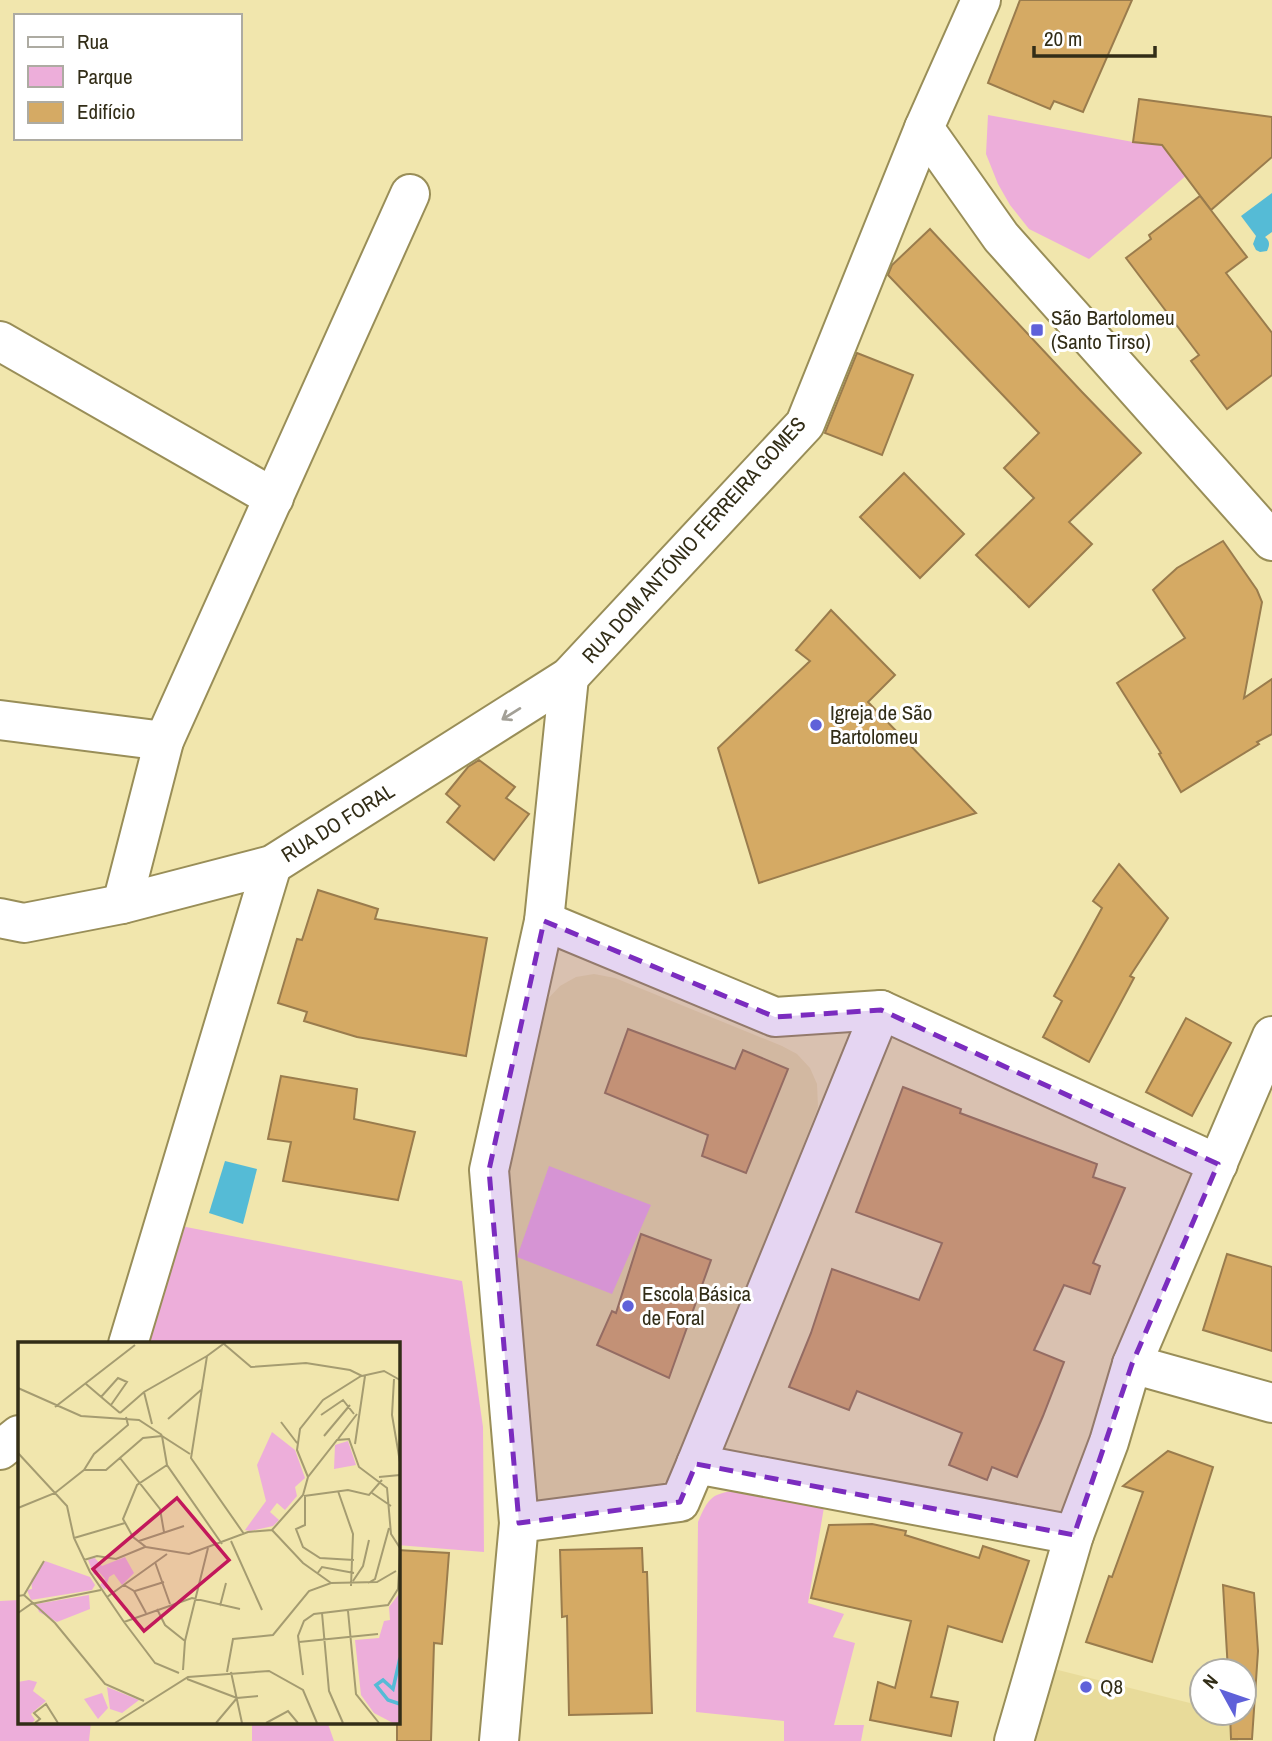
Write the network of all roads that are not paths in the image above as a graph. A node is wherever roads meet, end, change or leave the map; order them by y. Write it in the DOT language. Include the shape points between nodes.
graph roads {
  1 [pos="981,0"];
  2 [pos="924,128"];
  3 [pos="410,194"];
  4 [pos="0,341"];
  5 [pos="274,498"];
  6 [pos="1272,541"];
  7 [pos="569,677"];
  8 [pos="0,720"];
  9 [pos="164,741"];
  10 [pos="272,864"];
  11 [pos="122,904"];
  12 [pos="0,919"];
  13 [pos="544,921"];
  14 [pos="881,1010"];
  15 [pos="1272,1036"];
  16 [pos="1218,1164"];
  17 [pos="129,1342"];
  18 [pos="1132,1364"];
  19 [pos="1272,1403"];
  20 [pos="18,1436"];
  21 [pos="0,1450"];
  22 [pos="696,1464"];
  23 [pos="519,1523"];
  24 [pos="1074,1535"];
  25 [pos="499,1741"];
  26 [pos="1014,1741"];
  1 -- 2 [label="street, RUA DOM ANTÓNIO FERREIRA GOMES"];
  2 -- 6 [label="street" via="1001,237"];
  2 -- 7 [label="street, RUA DOM ANTÓNIO FERREIRA GOMES" via="805,424"];
  3 -- 5 [label="street"];
  4 -- 5 [label="street"];
  5 -- 9 [label="street"];
  7 -- 10 [label="street, RUA DO FORAL, one-way"];
  7 -- 13 [label="street"];
  8 -- 9 [label="street"];
  9 -- 11 [label="street"];
  10 -- 11 [label="street, RUA DO FORAL"];
  10 -- 17 [label="street"];
  11 -- 12 [label="street, RUA DO FORAL" via="24,923"];
  13 -- 14 [label="street" via="775,1017"];
  13 -- 23 [label="street" via="489,1170"];
  14 -- 16 [label="street"];
  14 -- 22 [label="street"];
  15 -- 16 [label="street"];
  16 -- 18 [label="street"];
  18 -- 19 [label="street"];
  18 -- 24 [label="street"];
  20 -- 21 [label="street"];
  22 -- 23 [label="street" via="680,1502"];
  22 -- 24 [label="street"];
  23 -- 25 [label="street"];
  24 -- 26 [label="street"];
}
